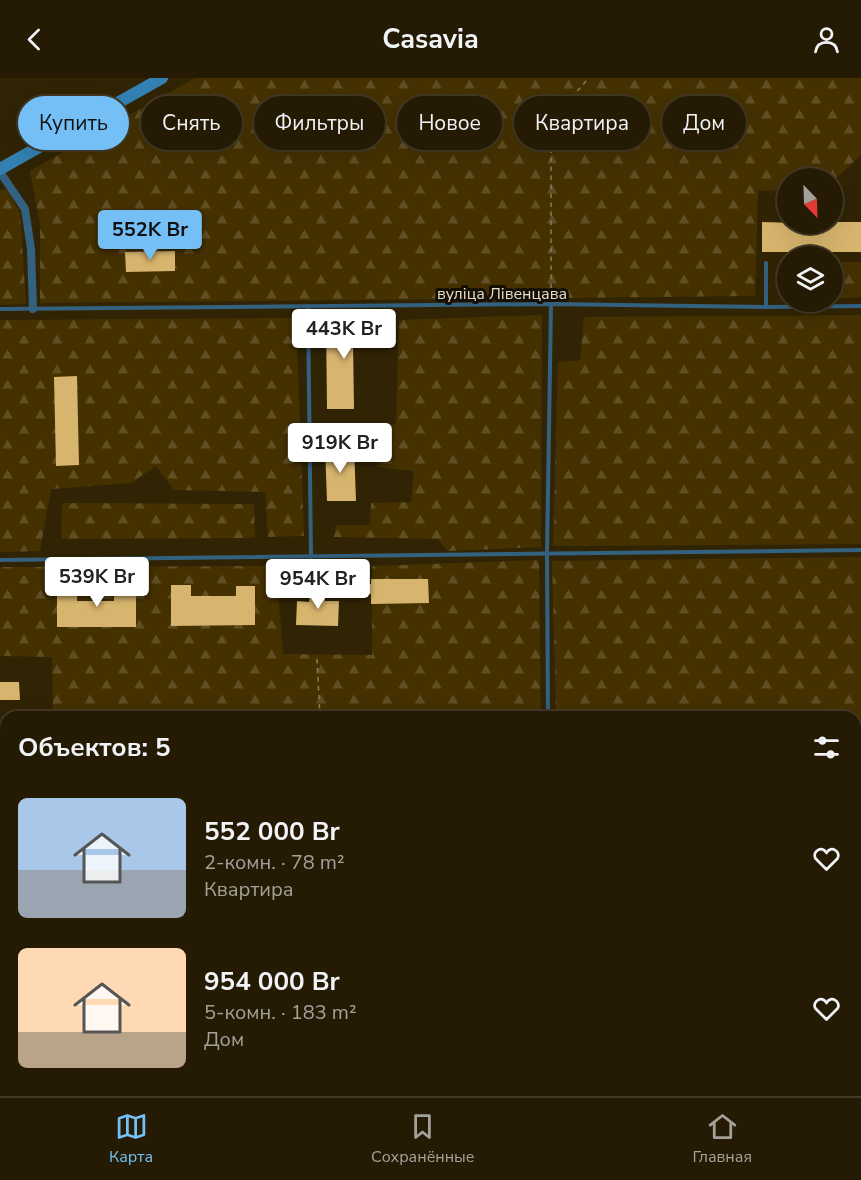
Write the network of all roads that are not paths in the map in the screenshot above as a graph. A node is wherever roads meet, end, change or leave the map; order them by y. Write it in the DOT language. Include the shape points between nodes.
graph roads {
  1 [pos="162,78"];
  2 [pos="0,170"];
  3 [pos="766,263"];
  4 [pos="551,304"];
  5 [pos="308,306"];
  6 [pos="861,306"];
  7 [pos="766,308"];
  8 [pos="0,309"];
  9 [pos="33,309"];
  10 [pos="861,550"];
  11 [pos="546,554"];
  12 [pos="311,556"];
  13 [pos="0,560"];
  14 [pos="548,711"];
  1 -- 2 [label="street"];
  2 -- 9 [label="street" via="25,209"];
  3 -- 7 [label="lane"];
  4 -- 5 [label="lane, вуліца Лівенцава"];
  4 -- 7 [label="lane, вуліца Лівенцава"];
  4 -- 11 [label="lane"];
  5 -- 9 [label="lane, вуліца Лівенцава"];
  5 -- 12 [label="lane"];
  6 -- 7 [label="lane, вуліца Лівенцава"];
  8 -- 9 [label="lane, вуліца Лівенцава"];
  10 -- 11 [label="lane"];
  11 -- 12 [label="lane"];
  11 -- 14 [label="lane"];
  12 -- 13 [label="lane"];
}
